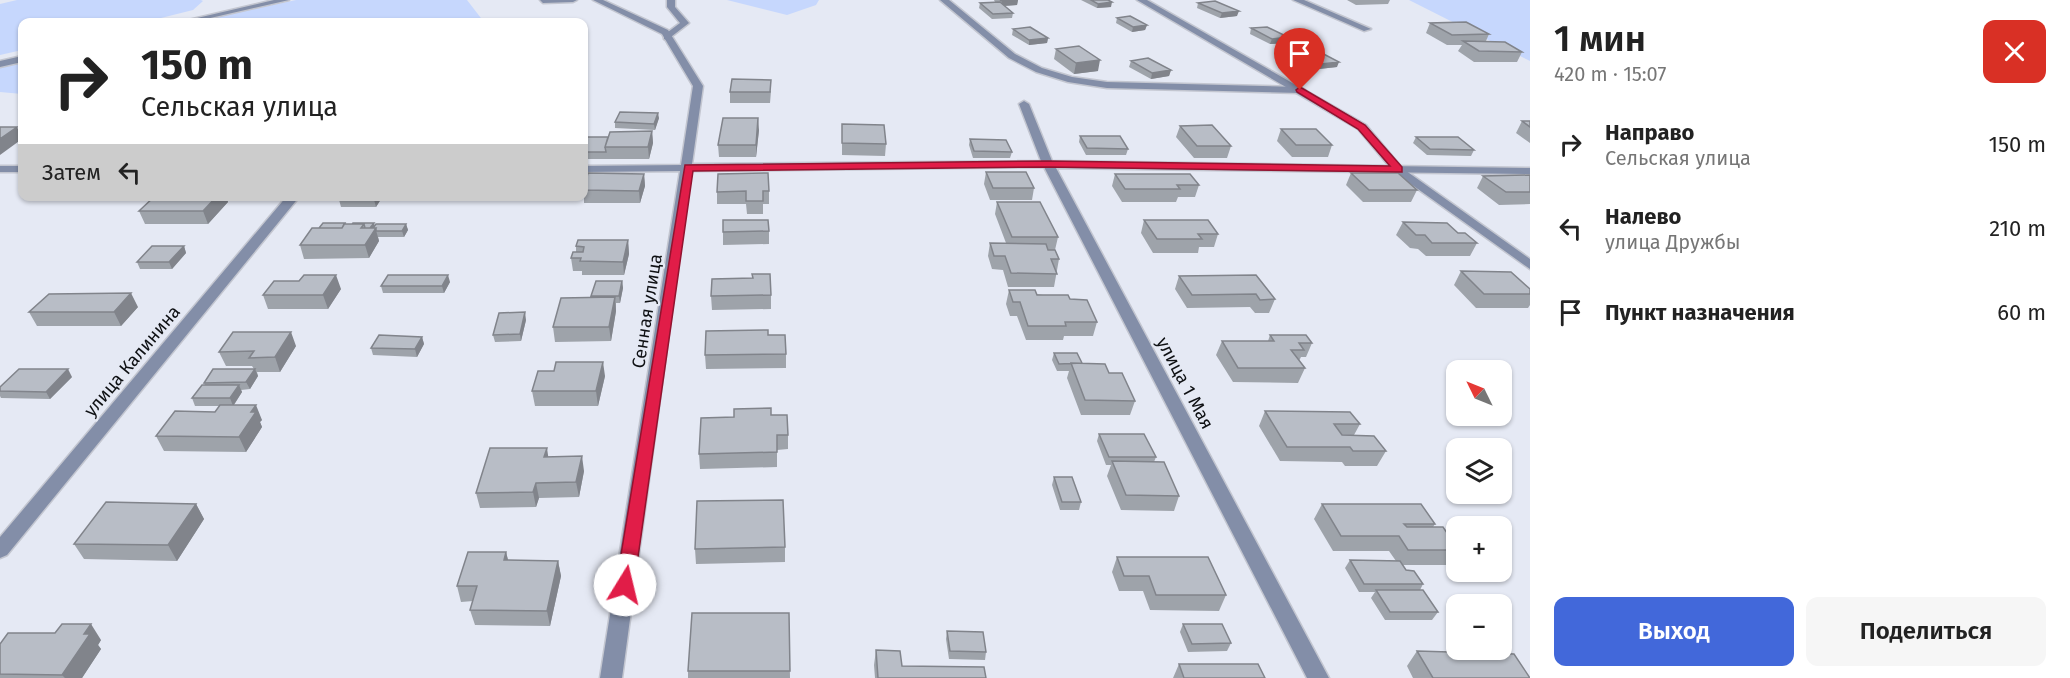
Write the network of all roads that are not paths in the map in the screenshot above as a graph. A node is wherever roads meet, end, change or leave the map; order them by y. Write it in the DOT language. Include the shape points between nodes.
graph roads {
  1 [pos="285,0"];
  2 [pos="573,0"];
  3 [pos="597,0"];
  4 [pos="670,0"];
  5 [pos="944,0"];
  6 [pos="1141,0"];
  7 [pos="1297,0"];
  8 [pos="543,2"];
  9 [pos="202,18"];
  10 [pos="1367,29"];
  11 [pos="667,37"];
  12 [pos="18,60"];
  13 [pos="0,64"];
  14 [pos="1300,90"];
  15 [pos="1024,104"];
  16 [pos="1048,164"];
  17 [pos="688,168"];
  18 [pos="0,169"];
  19 [pos="18,169"];
  20 [pos="588,169"];
  21 [pos="1398,170"];
  22 [pos="1530,171"];
  23 [pos="290,201"];
  24 [pos="1530,265"];
  25 [pos="0,550"];
  26 [pos="611,678"];
  27 [pos="1318,678"];
  1 -- 9 [label="street"];
  2 -- 8 [label="street"];
  3 -- 11 [label="street, Сенная улица"];
  4 -- 11 [label="street" via="685,23"];
  5 -- 14 [label="street" via="1012,56 1071,80 1107,85"];
  6 -- 14 [label="street"];
  7 -- 10 [label="street"];
  11 -- 17 [label="street, Сенная улица" via="698,86"];
  12 -- 13 [label="street"];
  14 -- 21 [label="street" via="1362,127"];
  15 -- 16 [label="street, улица 1 Мая"];
  16 -- 17 [label="street"];
  16 -- 21 [label="street"];
  16 -- 27 [label="street, улица 1 Мая"];
  17 -- 20 [label="street"];
  17 -- 26 [label="street, Сенная улица"];
  18 -- 19 [label="street"];
  21 -- 22 [label="street"];
  21 -- 24 [label="street"];
  23 -- 25 [label="street, улица Калинина"];
}
